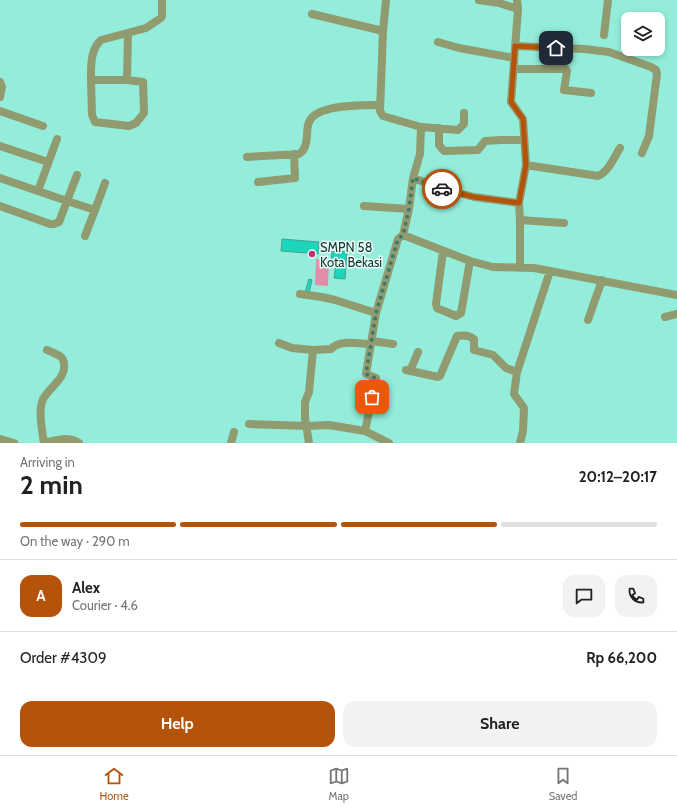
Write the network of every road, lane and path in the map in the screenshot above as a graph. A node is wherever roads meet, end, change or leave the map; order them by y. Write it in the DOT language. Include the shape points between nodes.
graph roads {
  1 [pos="162,0"];
  2 [pos="386,0"];
  3 [pos="479,0"];
  4 [pos="517,0"];
  5 [pos="608,0"];
  6 [pos="518,9"];
  7 [pos="312,14"];
  8 [pos="383,31"];
  9 [pos="128,33"];
  10 [pos="604,36"];
  11 [pos="438,42"];
  12 [pos="515,46"];
  13 [pos="514,58"];
  14 [pos="514,69"];
  15 [pos="91,80"];
  16 [pos="127,80"];
  17 [pos="0,82"];
  18 [pos="591,93"];
  19 [pos="0,97"];
  20 [pos="380,106"];
  21 [pos="0,111"];
  22 [pos="464,113"];
  23 [pos="43,126"];
  24 [pos="421,127"];
  25 [pos="440,128"];
  26 [pos="57,139"];
  27 [pos="524,140"];
  28 [pos="0,146"];
  29 [pos="620,148"];
  30 [pos="642,153"];
  31 [pos="294,154"];
  32 [pos="247,157"];
  33 [pos="48,162"];
  34 [pos="526,165"];
  35 [pos="77,175"];
  36 [pos="0,178"];
  37 [pos="413,178"];
  38 [pos="258,182"];
  39 [pos="105,183"];
  40 [pos="38,191"];
  41 [pos="67,200"];
  42 [pos="519,203"];
  43 [pos="0,206"];
  44 [pos="364,206"];
  45 [pos="409,209"];
  46 [pos="95,210"];
  47 [pos="520,220"];
  48 [pos="564,223"];
  49 [pos="403,235"];
  50 [pos="86,236"];
  51 [pos="443,251"];
  52 [pos="470,261"];
  53 [pos="520,268"];
  54 [pos="550,271"];
  55 [pos="602,280"];
  56 [pos="300,294"];
  57 [pos="677,295"];
  58 [pos="376,313"];
  59 [pos="677,314"];
  60 [pos="665,316"];
  61 [pos="588,320"];
  62 [pos="279,343"];
  63 [pos="371,343"];
  64 [pos="393,344"];
  65 [pos="47,350"];
  66 [pos="313,350"];
  67 [pos="418,352"];
  68 [pos="517,372"];
  69 [pos="249,424"];
  70 [pos="306,426"];
  71 [pos="364,431"];
  72 [pos="234,432"];
  73 [pos="0,439"];
  74 [pos="14,443"];
  75 [pos="44,443"];
  76 [pos="79,443"];
  77 [pos="231,443"];
  78 [pos="309,443"];
  79 [pos="389,443"];
  80 [pos="520,443"];
  1 -- 9 [label="street" via="160,18 146,28"];
  2 -- 8 [label="street"];
  3 -- 6 [label="street"];
  4 -- 6 [label="street"];
  5 -- 10 [label="street"];
  6 -- 12 [label="street"];
  7 -- 8 [label="street"];
  8 -- 20 [label="street"];
  9 -- 15 [label="street" via="101,40 96,45 91,64"];
  9 -- 16 [label="street"];
  11 -- 13 [label="street"];
  12 -- 13 [label="street"];
  12 -- 30 [label="street" via="609,52 656,70 649,136"];
  13 -- 14 [label="street"];
  14 -- 18 [label="street" via="566,69 564,90"];
  14 -- 27 [label="street" via="511,102 523,119"];
  15 -- 16 [label="street"];
  15 -- 16 [label="street" via="92,116 95,122 129,126 136,123 144,114 143,82"];
  17 -- 19 [label="street"];
  20 -- 24 [label="street" via="383,116"];
  20 -- 31 [label="street" via="346,106 318,114 309,122 305,147 300,154"];
  21 -- 23 [label="street"];
  22 -- 25 [label="street" via="464,124 458,130"];
  24 -- 25 [label="street"];
  24 -- 37 [label="street" via="420,154"];
  25 -- 27 [label="street" via="439,145 444,152 478,150 485,142"];
  26 -- 33 [label="street"];
  27 -- 34 [label="street"];
  28 -- 33 [label="street"];
  29 -- 34 [label="street" via="606,170 598,176"];
  31 -- 32 [label="street"];
  31 -- 38 [label="street" via="295,178"];
  33 -- 40 [label="street"];
  34 -- 42 [label="street"];
  35 -- 41 [label="street"];
  36 -- 40 [label="street"];
  37 -- 42 [label="street" via="474,197"];
  37 -- 45 [label="street"];
  39 -- 46 [label="street"];
  40 -- 41 [label="street"];
  41 -- 43 [label="street" via="59,222 54,224"];
  41 -- 46 [label="street"];
  42 -- 47 [label="street"];
  44 -- 45 [label="street"];
  45 -- 49 [label="street"];
  46 -- 50 [label="street"];
  47 -- 48 [label="street"];
  47 -- 53 [label="street"];
  49 -- 51 [label="street"];
  49 -- 58 [label="street" via="398,239"];
  51 -- 52 [label="street"];
  51 -- 52 [label="street" via="436,304 437,308 456,316 461,314"];
  52 -- 53 [label="street" via="493,267"];
  53 -- 54 [label="street"];
  54 -- 55 [label="street"];
  54 -- 68 [label="street"];
  55 -- 57 [label="street"];
  55 -- 61 [label="street"];
  56 -- 58 [label="street" via="322,296"];
  58 -- 63 [label="street"];
  59 -- 60 [label="street"];
  62 -- 66 [label="street" via="292,348"];
  63 -- 64 [label="street"];
  63 -- 66 [label="street" via="344,343 331,349"];
  63 -- 71 [label="street" via="366,374 376,378"];
  65 -- 75 [label="street" via="61,357 64,368 62,375 43,400 41,420"];
  66 -- 70 [label="street" via="309,392 305,402"];
  67 -- 68 [label="street" via="408,370 438,377 457,336 471,336 474,339 474,350 493,355 506,368"];
  68 -- 80 [label="street" via="514,394 524,408"];
  69 -- 70 [label="street"];
  70 -- 71 [label="street" via="328,425"];
  70 -- 78 [label="street"];
  71 -- 79 [label="street"];
  72 -- 77 [label="street"];
  73 -- 74 [label="street"];
  75 -- 76 [label="street" via="64,438"];
}
